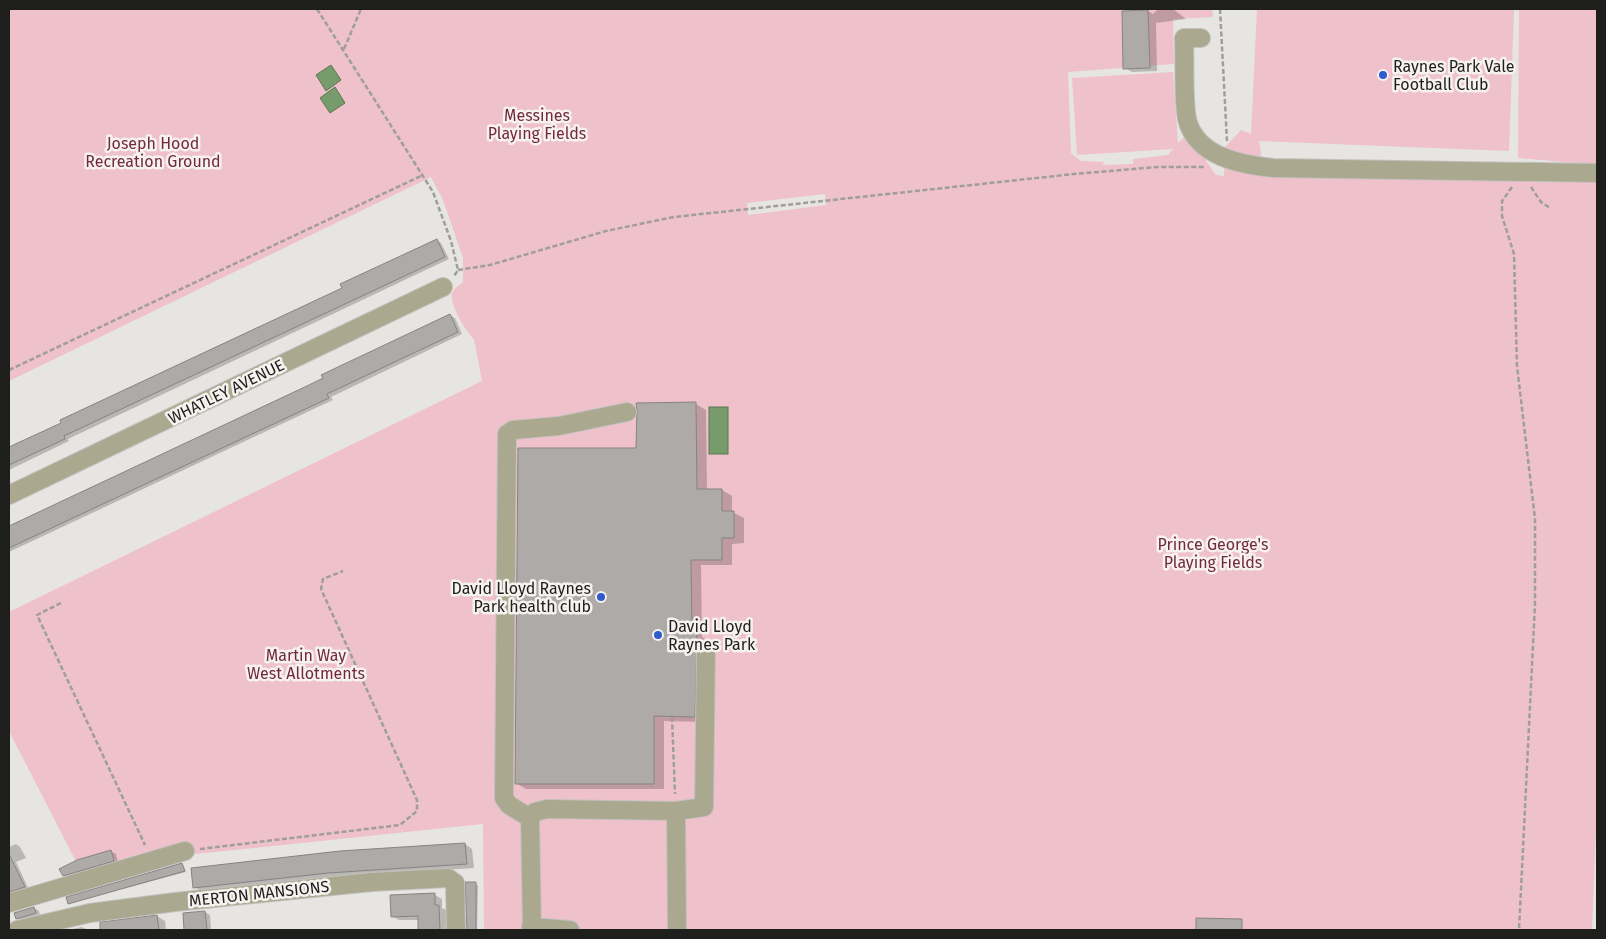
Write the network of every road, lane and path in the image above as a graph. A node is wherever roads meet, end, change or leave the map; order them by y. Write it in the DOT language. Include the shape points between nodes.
graph roads {
  1 [pos="317,9"];
  2 [pos="361,9"];
  3 [pos="1220,9"];
  4 [pos="1201,38"];
  5 [pos="344,49"];
  6 [pos="1237,162"];
  7 [pos="1212,166"];
  8 [pos="1530,172"];
  9 [pos="1597,173"];
  10 [pos="423,175"];
  11 [pos="1550,208"];
  12 [pos="443,287"];
  13 [pos="9,370"];
  14 [pos="627,412"];
  15 [pos="9,495"];
  16 [pos="344,571"];
  17 [pos="61,603"];
  18 [pos="706,650"];
  19 [pos="672,717"];
  20 [pos="676,811"];
  21 [pos="530,818"];
  22 [pos="185,851"];
  23 [pos="149,861"];
  24 [pos="9,903"];
  25 [pos="531,929"];
  26 [pos="17,930"];
  27 [pos="456,930"];
  28 [pos="567,930"];
  29 [pos="677,930"];
  30 [pos="1519,930"];
  1 -- 5 [label="path"];
  2 -- 5 [label="path"];
  3 -- 6 [label="path" via="1227,141"];
  4 -- 6 [label="street" via="1184,38 1187,119 1198,141 1217,156"];
  5 -- 10 [label="path"];
  6 -- 8 [label="street" via="1274,168"];
  7 -- 10 [label="path" via="1074,174 674,217 606,231 490,265 458,270 436,200"];
  8 -- 9 [label="street"];
  8 -- 11 [label="path" via="1530,186 1541,202"];
  8 -- 30 [label="path" via="1502,201 1502,216 1514,254 1517,366 1535,519 1535,604"];
  10 -- 13 [label="path"];
  12 -- 15 [label="street, WHATLEY AVENUE"];
  14 -- 21 [label="street" via="559,426 513,430 507,434 504,798"];
  16 -- 22 [label="path" via="323,579 321,589 417,800 417,811 400,825"];
  17 -- 23 [label="path" via="37,615 143,839"];
  18 -- 20 [label="street" via="704,807"];
  19 -- 20 [label="path"];
  20 -- 21 [label="street" via="546,809 535,812"];
  20 -- 29 [label="street"];
  21 -- 25 [label="street"];
  22 -- 23 [label="street"];
  23 -- 24 [label="street"];
  25 -- 28 [label="street"];
  26 -- 27 [label="street, MERTON MANSIONS" via="90,912 372,882 448,878 455,884"];
}
